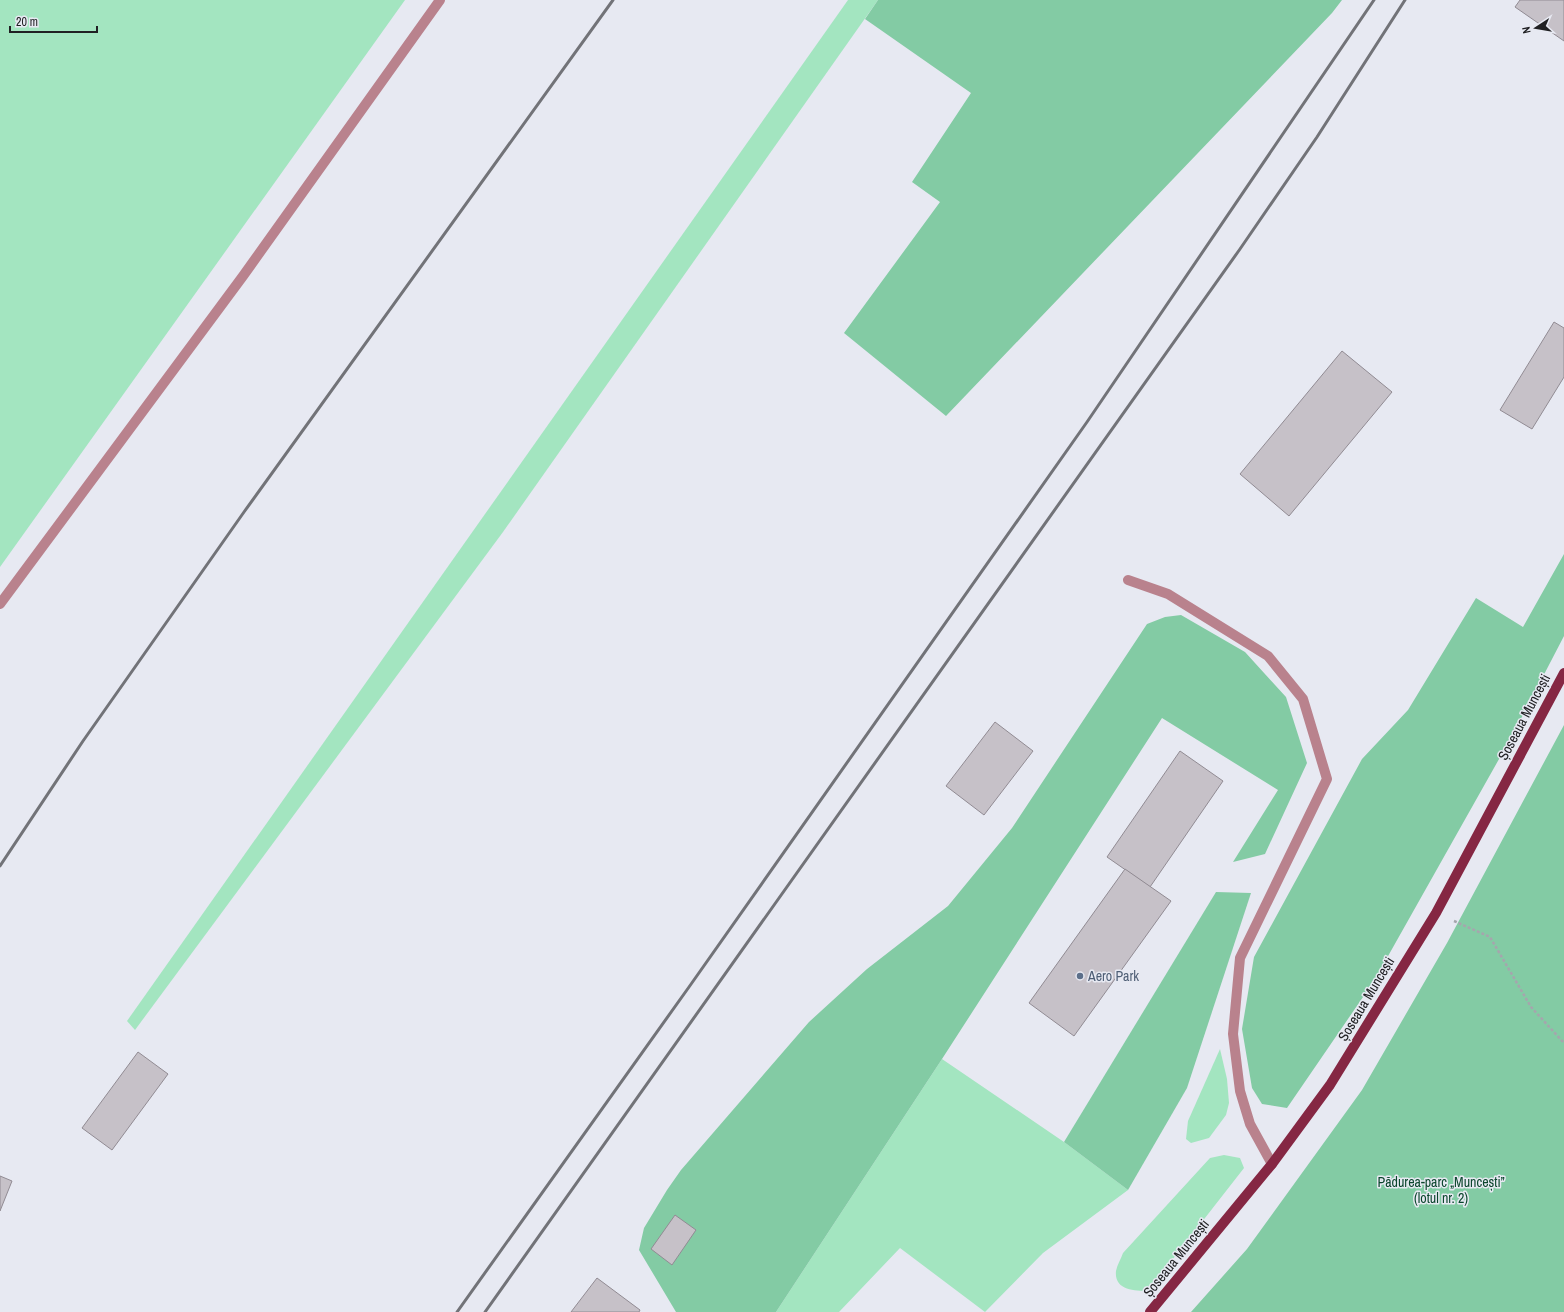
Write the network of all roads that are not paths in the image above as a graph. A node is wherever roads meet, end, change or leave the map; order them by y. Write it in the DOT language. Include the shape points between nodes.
graph roads {
  1 [pos="440,0"];
  2 [pos="1128,580"];
  3 [pos="0,604"];
  4 [pos="1564,673"];
  5 [pos="1272,1164"];
  6 [pos="1150,1312"];
  1 -- 3 [label="lane" via="243,276"];
  2 -- 5 [label="lane" via="1168,594 1268,656 1303,699 1327,779 1240,958 1233,1034 1240,1091 1250,1124"];
  4 -- 5 [label="main road, Șoseaua Muncești" via="1436,913 1330,1085"];
  5 -- 6 [label="main road, Șoseaua Muncești"];
}
